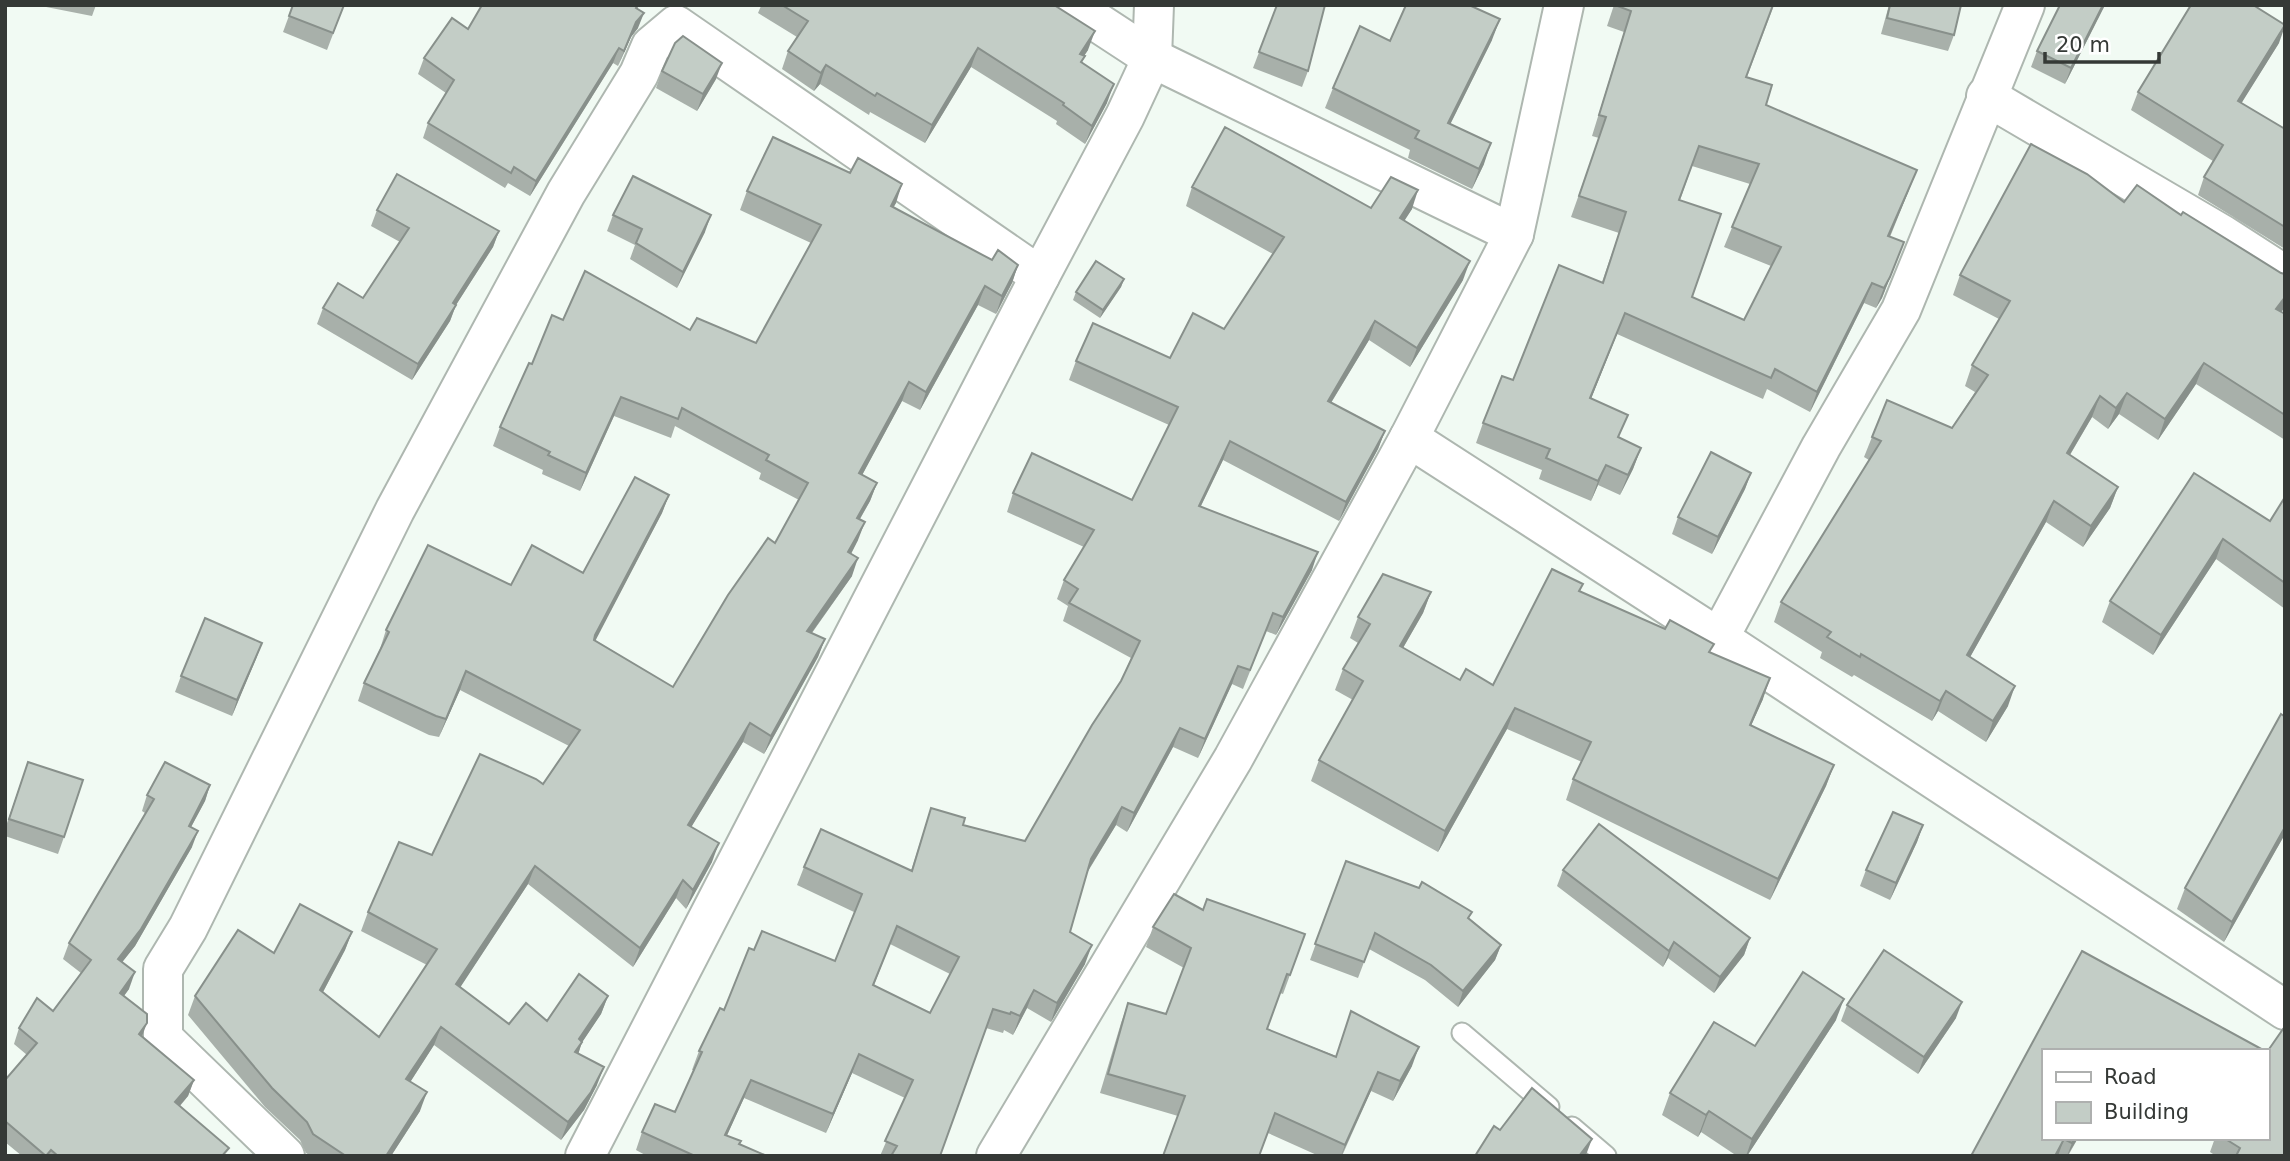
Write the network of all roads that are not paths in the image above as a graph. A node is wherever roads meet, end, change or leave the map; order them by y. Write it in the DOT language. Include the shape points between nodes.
graph roads {
  1 [pos="1071,5"];
  2 [pos="1154,5"];
  3 [pos="1564,5"];
  4 [pos="2025,5"];
  5 [pos="1152,58"];
  6 [pos="1986,96"];
  7 [pos="1514,234"];
  8 [pos="2285,275"];
  9 [pos="1040,276"];
  10 [pos="1409,438"];
  11 [pos="1719,638"];
  12 [pos="2285,1010"];
  13 [pos="1462,1033"];
  14 [pos="285,1156"];
  15 [pos="585,1156"];
  16 [pos="996,1156"];
  17 [pos="1606,1156"];
  1 -- 5 [label="street"];
  2 -- 5 [label="street"];
  3 -- 7 [label="street"];
  4 -- 6 [label="street"];
  5 -- 7 [label="street"];
  5 -- 9 [label="street"];
  6 -- 8 [label="street"];
  6 -- 11 [label="street" via="1901,310"];
  7 -- 10 [label="street"];
  9 -- 14 [label="street" via="676,25 651,46 395,510 188,928 163,969 163,1038"];
  9 -- 15 [label="street"];
  10 -- 11 [label="street"];
  10 -- 16 [label="street" via="1233,758"];
  11 -- 12 [label="street"];
  13 -- 17 [label="lane"];
}
